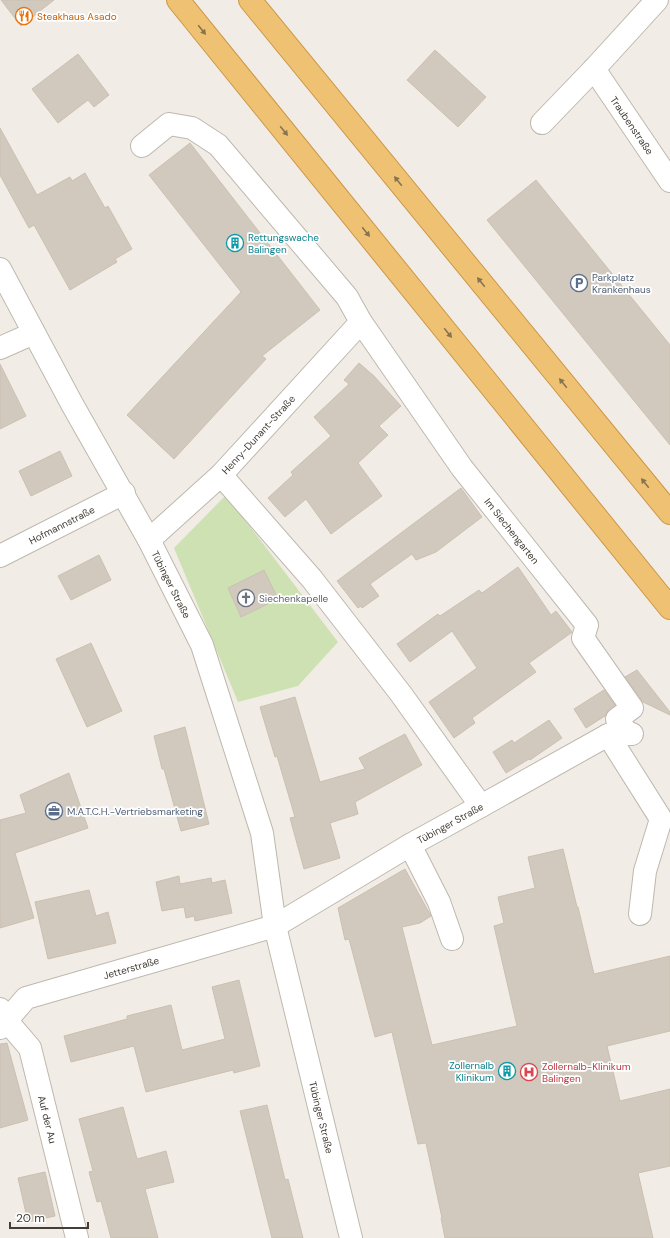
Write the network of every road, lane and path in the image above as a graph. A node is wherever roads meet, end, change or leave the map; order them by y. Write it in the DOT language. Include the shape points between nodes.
graph roads {
  1 [pos="178,0"];
  2 [pos="250,0"];
  3 [pos="658,0"];
  4 [pos="594,69"];
  5 [pos="542,123"];
  6 [pos="142,146"];
  7 [pos="670,181"];
  8 [pos="0,268"];
  9 [pos="361,322"];
  10 [pos="34,332"];
  11 [pos="0,348"];
  12 [pos="221,475"];
  13 [pos="124,494"];
  14 [pos="670,514"];
  15 [pos="149,540"];
  16 [pos="0,556"];
  17 [pos="670,608"];
  18 [pos="623,735"];
  19 [pos="481,806"];
  20 [pos="410,844"];
  21 [pos="640,914"];
  22 [pos="275,926"];
  23 [pos="452,939"];
  24 [pos="2,1019"];
  25 [pos="78,1238"];
  26 [pos="351,1238"];
  1 -- 17 [label="highway, one-way"];
  14 -- 2 [label="highway, one-way"];
  3 -- 4 [label="street"];
  4 -- 5 [label="street"];
  4 -- 7 [label="street, Traubenstraße"];
  6 -- 9 [label="street, Im Siechengarten" via="169,124 192,128 218,145 347,297"];
  8 -- 10 [label="street, Tübinger Straße"];
  9 -- 12 [label="street, Henry-Dunant-Straße"];
  9 -- 18 [label="street, Im Siechengarten" via="462,468 587,625 583,638 632,708 617,718"];
  10 -- 11 [label="street"];
  10 -- 13 [label="street, Tübinger Straße"];
  12 -- 15 [label="street, Henry-Dunant-Straße"];
  12 -- 19 [label="street" via="312,579 401,694"];
  13 -- 15 [label="street, Tübinger Straße"];
  13 -- 16 [label="street, Hofmannstraße"];
  15 -- 22 [label="street, Tübinger Straße" via="202,645 262,833"];
  18 -- 19 [label="street, Tübinger Straße"];
  18 -- 21 [label="street" via="661,819 645,871"];
  19 -- 20 [label="street, Tübinger Straße"];
  20 -- 22 [label="street, Tübinger Straße"];
  20 -- 23 [label="street" via="439,902"];
  22 -- 24 [label="street, Jetterstraße" via="26,998"];
  22 -- 26 [label="street, Tübinger Straße"];
  24 -- 25 [label="street, Auf der Au" via="30,1048"];
}
